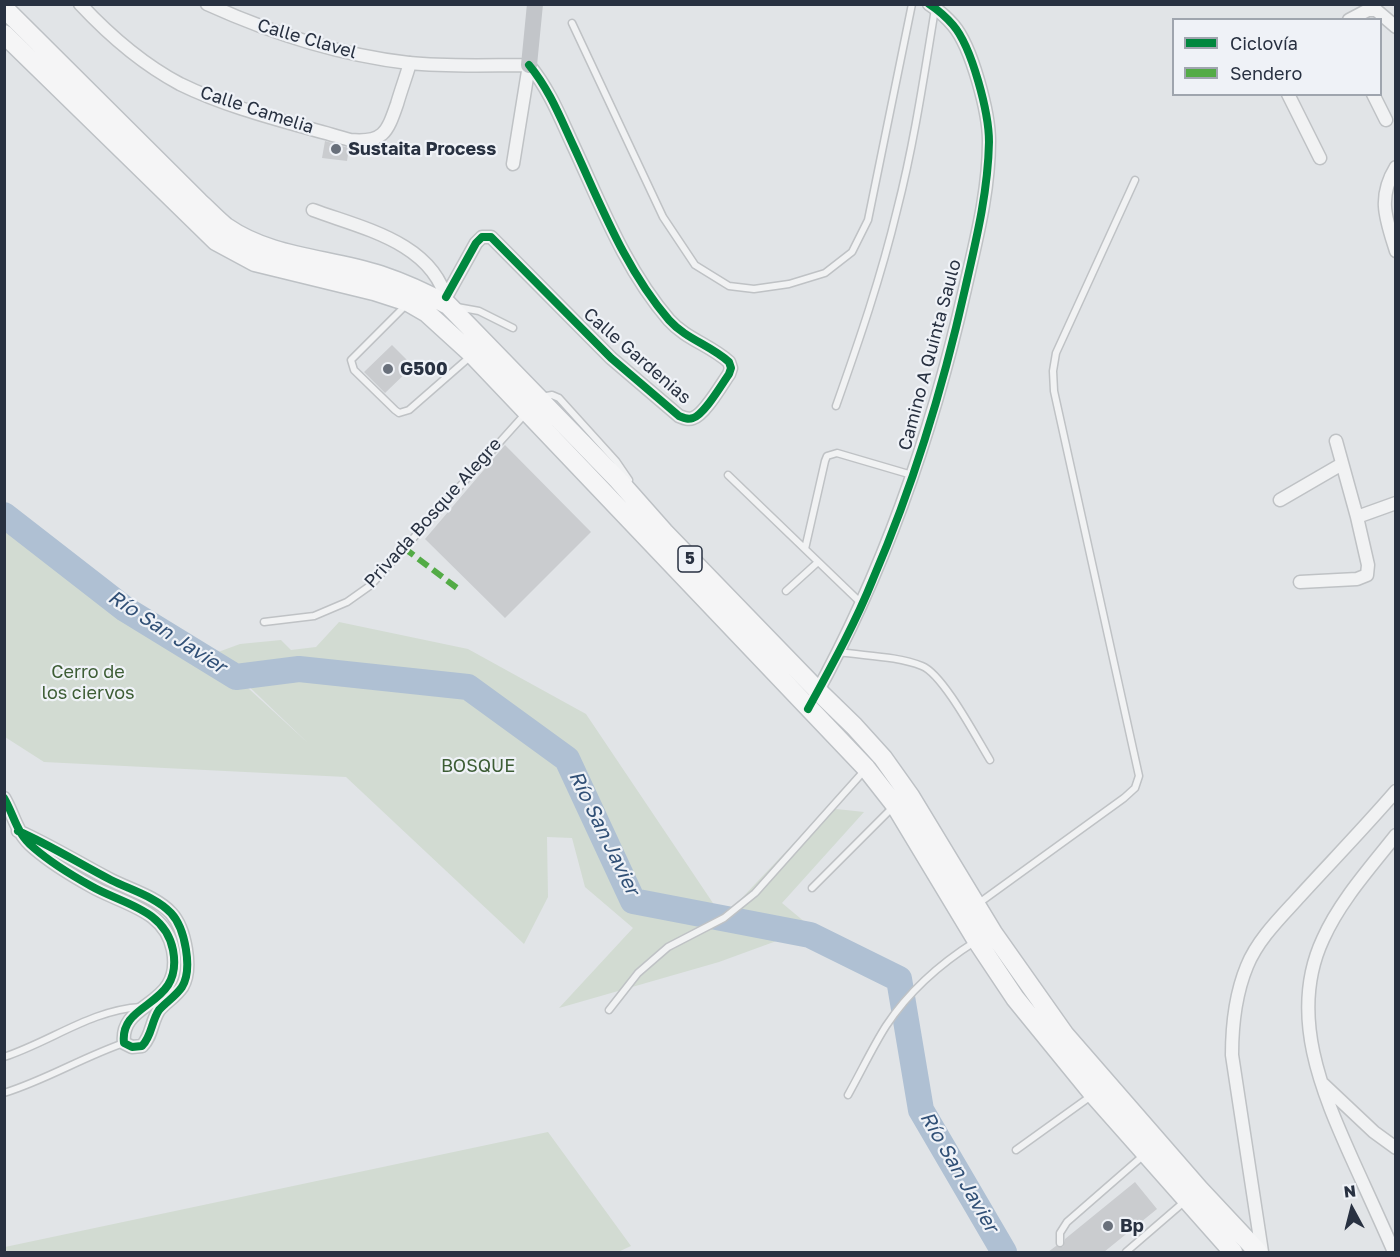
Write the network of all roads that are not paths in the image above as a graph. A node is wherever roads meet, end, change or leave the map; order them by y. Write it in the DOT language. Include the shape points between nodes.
graph roads {
  1 [pos="80,4"];
  2 [pos="207,4"];
  3 [pos="535,4"];
  4 [pos="912,4"];
  5 [pos="932,6"];
  6 [pos="4,8"];
  7 [pos="1353,18"];
  8 [pos="572,23"];
  9 [pos="1395,27"];
  10 [pos="4,34"];
  11 [pos="410,63"];
  12 [pos="529,65"];
  13 [pos="1289,96"];
  14 [pos="1374,96"];
  15 [pos="1386,120"];
  16 [pos="1320,158"];
  17 [pos="513,164"];
  18 [pos="1395,167"];
  19 [pos="1135,180"];
  20 [pos="313,210"];
  21 [pos="1395,251"];
  22 [pos="447,301"];
  23 [pos="408,302"];
  24 [pos="513,328"];
  25 [pos="472,354"];
  26 [pos="533,405"];
  27 [pos="836,406"];
  28 [pos="1336,441"];
  29 [pos="1342,464"];
  30 [pos="728,475"];
  31 [pos="912,475"];
  32 [pos="1280,500"];
  33 [pos="1395,503"];
  34 [pos="1357,517"];
  35 [pos="805,549"];
  36 [pos="818,562"];
  37 [pos="1300,582"];
  38 [pos="786,591"];
  39 [pos="862,604"];
  40 [pos="264,622"];
  41 [pos="838,652"];
  42 [pos="818,691"];
  43 [pos="808,709"];
  44 [pos="854,726"];
  45 [pos="838,739"];
  46 [pos="990,760"];
  47 [pos="866,768"];
  48 [pos="1395,791"];
  49 [pos="4,798"];
  50 [pos="895,805"];
  51 [pos="18,831"];
  52 [pos="1395,835"];
  53 [pos="812,888"];
  54 [pos="976,905"];
  55 [pos="977,941"];
  56 [pos="145,1006"];
  57 [pos="609,1010"];
  58 [pos="124,1043"];
  59 [pos="4,1057"];
  60 [pos="1320,1082"];
  61 [pos="4,1093"];
  62 [pos="848,1095"];
  63 [pos="1094,1095"];
  64 [pos="1152,1148"];
  65 [pos="1395,1148"];
  66 [pos="1016,1150"];
  67 [pos="1192,1195"];
  68 [pos="1060,1243"];
  69 [pos="1126,1252"];
  70 [pos="1233,1252"];
  71 [pos="1260,1252"];
  72 [pos="1394,1252"];
  1 -- 11 [label="street, Calle Camelia" via="120,43 179,83 216,99 350,140 366,141 380,136 389,127"];
  2 -- 11 [label="street, Calle Clavel" via="241,20 323,46"];
  3 -- 12 [label="street"];
  4 -- 8 [label="lane" via="868,220 852,252 825,273 754,289 729,286 694,265 663,218"];
  5 -- 27 [label="lane" via="919,109 897,210 870,309"];
  5 -- 31 [label="street, Camino A Quinta Saulo" via="955,27 968,54 981,93 989,139 980,224 954,339"];
  6 -- 22 [label="main road, 5" via="227,227 287,254 378,274"];
  7 -- 9 [label="street" via="1376,10"];
  10 -- 23 [label="main road, 5" via="216,241 255,262"];
  11 -- 12 [label="street, Calle Clavel"];
  12 -- 17 [label="street"];
  12 -- 22 [label="street, Calle Gardenias" via="549,93 636,275 681,332 729,362 729,374 701,413 695,418 679,416 611,358 491,237 482,237 476,243"];
  13 -- 16 [label="street"];
  14 -- 15 [label="street"];
  18 -- 21 [label="street" via="1383,201"];
  19 -- 54 [label="lane" via="1056,353 1053,371 1054,391 1139,776 1135,788 1124,798"];
  20 -- 22 [label="street" via="397,242 419,256 435,275"];
  22 -- 24 [label="lane"];
  22 -- 26 [label="main road, 5"];
  23 -- 25 [label="main road, 5" via="427,313"];
  23 -- 25 [label="lane" via="351,360 354,370 395,410 409,410"];
  25 -- 26 [label="main road, 5"];
  26 -- 40 [label="lane, Privada Bosque Alegre" via="371,585 347,602 314,616"];
  26 -- 42 [label="main road, 5" via="618,480"];
  26 -- 43 [label="main road, 5"];
  28 -- 29 [label="street"];
  29 -- 32 [label="street"];
  29 -- 34 [label="street"];
  30 -- 35 [label="lane"];
  31 -- 35 [label="lane" via="837,453 827,456"];
  31 -- 39 [label="street, Camino A Quinta Saulo"];
  33 -- 34 [label="street"];
  34 -- 37 [label="street" via="1367,574 1357,579"];
  35 -- 36 [label="lane"];
  36 -- 38 [label="lane"];
  36 -- 39 [label="lane"];
  39 -- 41 [label="street, Camino A Quinta Saulo"];
  41 -- 42 [label="street, Camino A Quinta Saulo"];
  41 -- 46 [label="lane" via="924,666 940,680"];
  42 -- 43 [label="street, Camino A Quinta Saulo"];
  42 -- 44 [label="main road, 5"];
  43 -- 45 [label="main road, 5"];
  44 -- 45 [label="lane"];
  44 -- 54 [label="main road, 5" via="910,796"];
  45 -- 47 [label="main road, 5"];
  47 -- 50 [label="main road, 5"];
  47 -- 57 [label="lane" via="755,893 724,918 668,947 638,973"];
  48 -- 71 [label="street" via="1261,943 1248,963 1239,989 1232,1023 1232,1055"];
  49 -- 51 [label="street"];
  50 -- 53 [label="lane"];
  50 -- 55 [label="main road, 5"];
  51 -- 56 [label="street" via="34,848 90,886 159,920 168,933 174,968 170,984"];
  51 -- 58 [label="street" via="155,901 172,914 181,928 187,970 183,987 160,1009 149,1039 142,1046"];
  52 -- 60 [label="street" via="1335,918 1313,970 1309,1029"];
  54 -- 64 [label="main road, 5" via="1065,1035"];
  55 -- 62 [label="lane" via="948,959 903,1002"];
  55 -- 63 [label="main road, 5" via="1015,998"];
  56 -- 58 [label="street" via="129,1019 123,1031"];
  56 -- 59 [label="lane" via="104,1013"];
  58 -- 61 [label="lane"];
  60 -- 65 [label="street"];
  60 -- 72 [label="street"];
  63 -- 64 [label="main road, 5"];
  63 -- 66 [label="lane"];
  64 -- 67 [label="main road, 5"];
  64 -- 68 [label="lane" via="1067,1222 1060,1233"];
  67 -- 69 [label="lane"];
  67 -- 70 [label="main road, 5"];
  67 -- 71 [label="main road, 5"];
}
